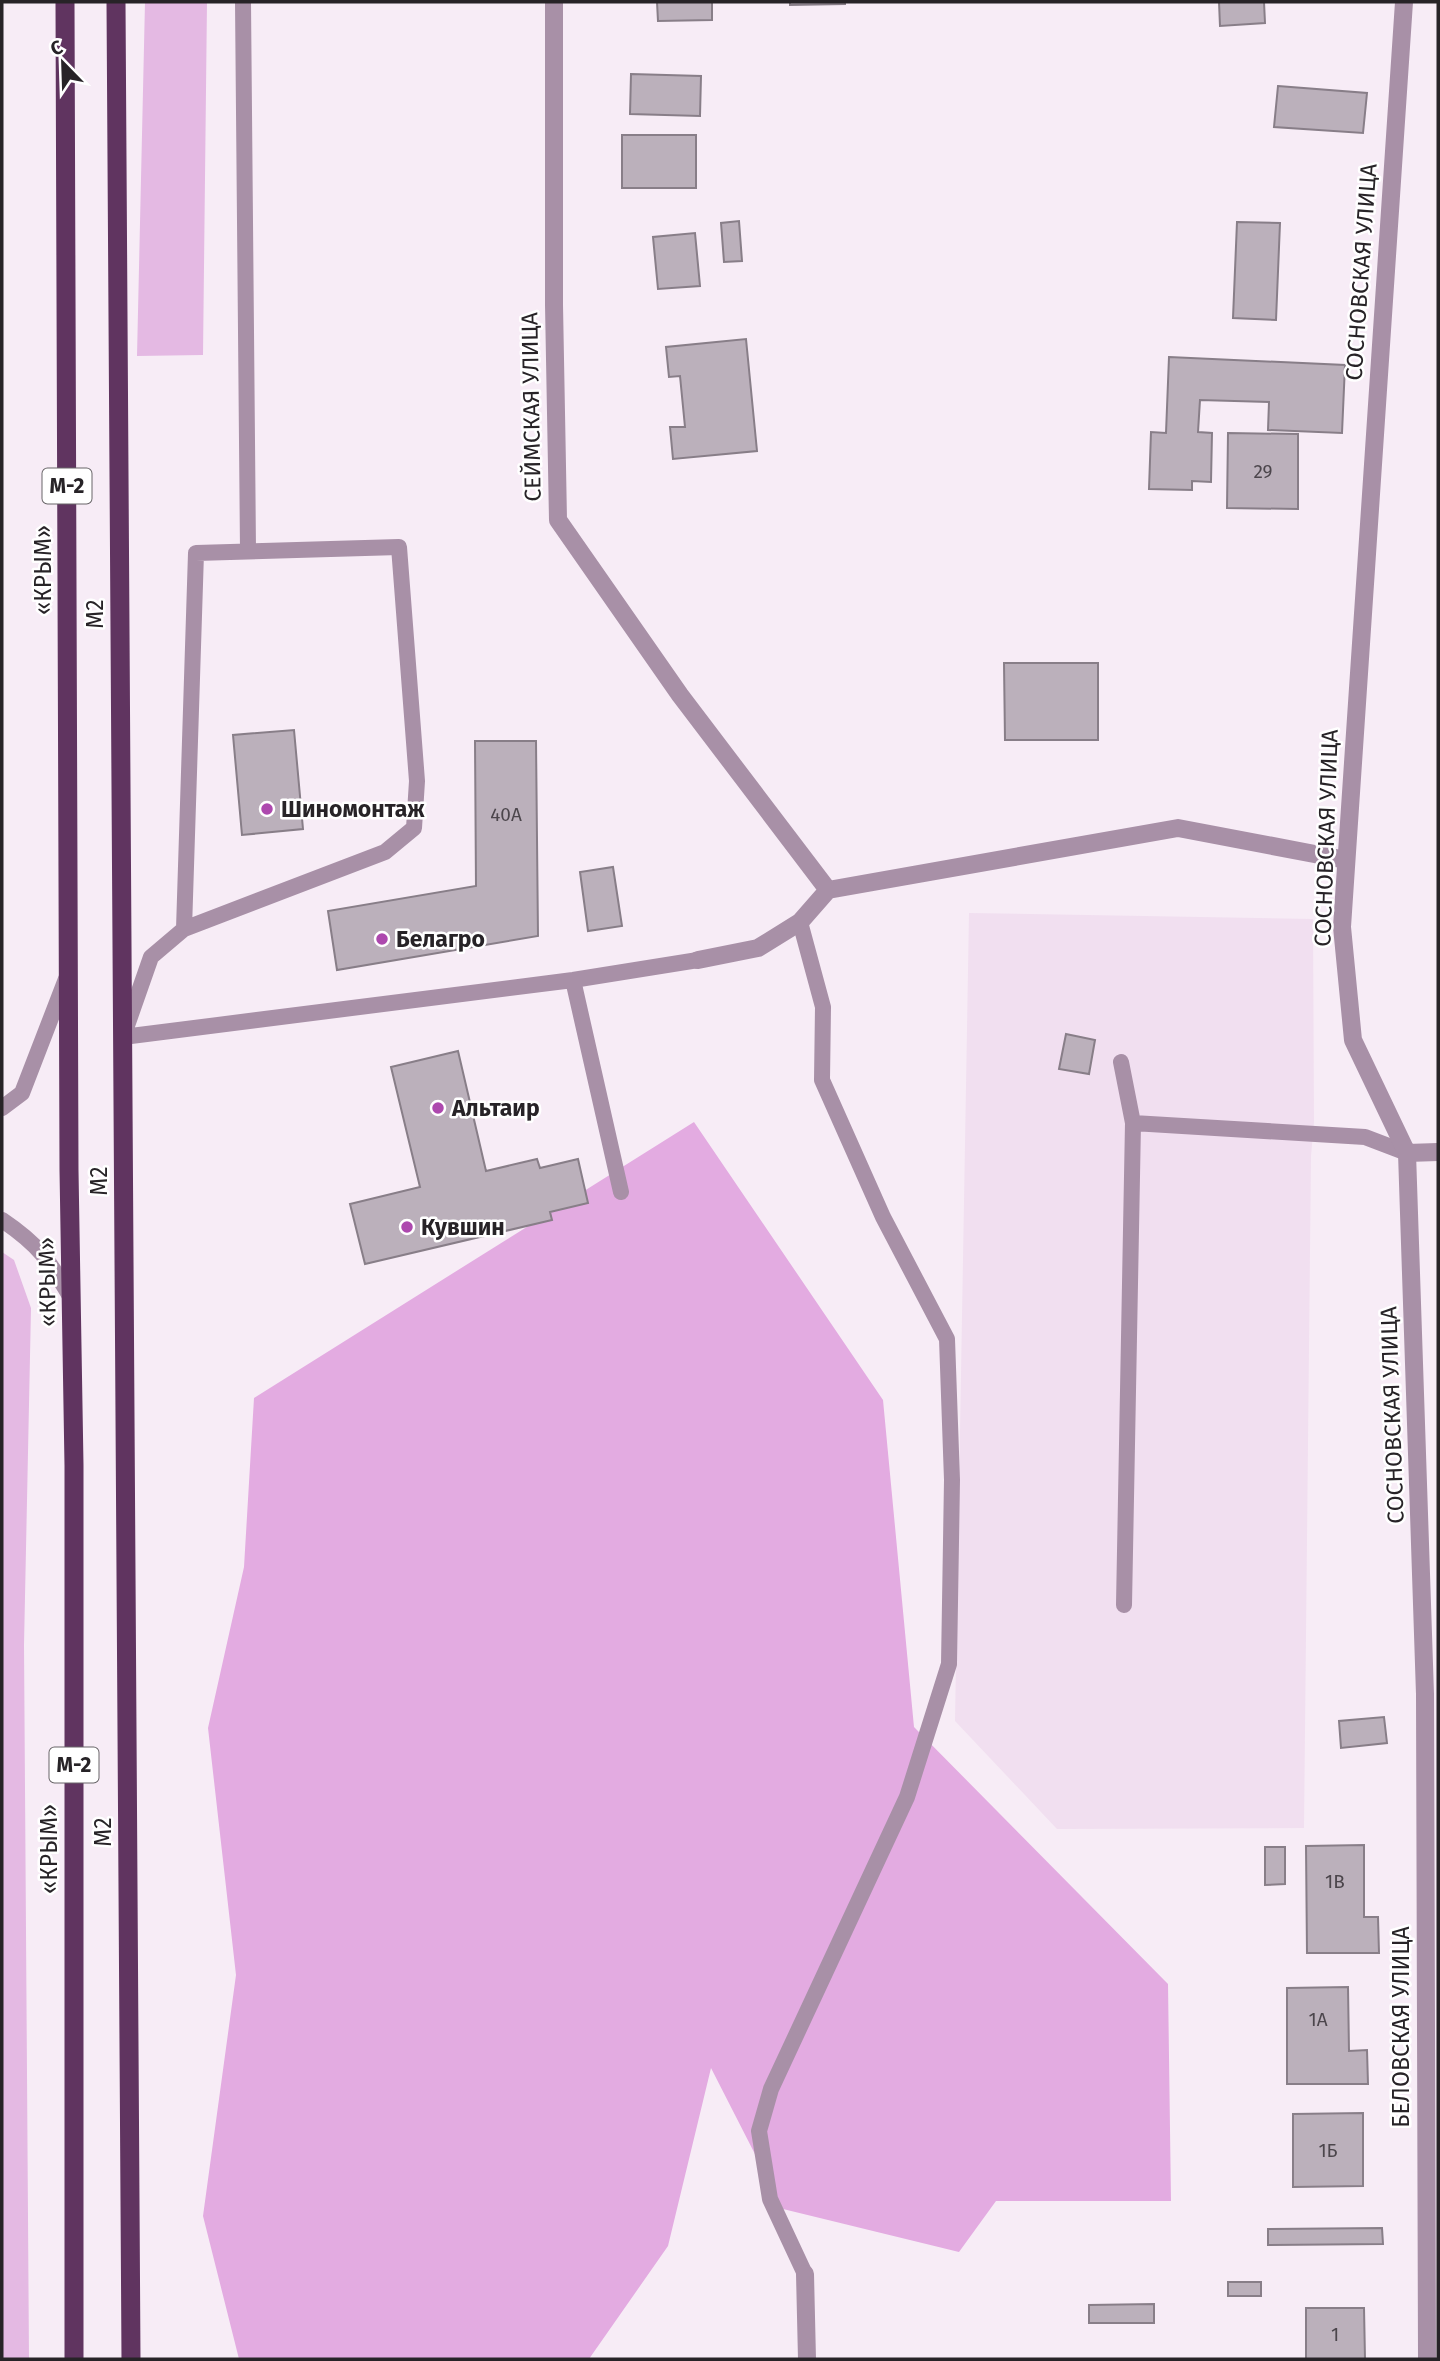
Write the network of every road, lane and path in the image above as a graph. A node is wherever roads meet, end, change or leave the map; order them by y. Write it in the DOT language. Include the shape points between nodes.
graph roads {
  1 [pos="65,2"];
  2 [pos="116,2"];
  3 [pos="243,2"];
  4 [pos="554,2"];
  5 [pos="1404,2"];
  6 [pos="248,551"];
  7 [pos="1346,860"];
  8 [pos="828,890"];
  9 [pos="800,922"];
  10 [pos="184,929"];
  11 [pos="698,961"];
  12 [pos="69,971"];
  13 [pos="573,980"];
  14 [pos="123,1037"];
  15 [pos="1121,1062"];
  16 [pos="2,1108"];
  17 [pos="1133,1123"];
  18 [pos="1438,1152"];
  19 [pos="1407,1153"];
  20 [pos="621,1192"];
  21 [pos="2,1220"];
  22 [pos="71,1298"];
  23 [pos="1125,1605"];
  24 [pos="1425,1694"];
  25 [pos="805,2274"];
  26 [pos="74,2359"];
  27 [pos="131,2359"];
  28 [pos="807,2359"];
  29 [pos="1427,2359"];
  1 -- 12 [label="highway, «КРЫМ» / М-2"];
  2 -- 14 [label="highway, М2"];
  3 -- 6 [label="lane"];
  4 -- 8 [label="street, СЕЙМСКАЯ УЛИЦА" via="558,520 680,695"];
  5 -- 7 [label="street, СОСНОВСКАЯ УЛИЦА"];
  6 -- 10 [label="lane" via="196,553"];
  6 -- 10 [label="lane" via="398,547 417,780 414,828 384,852"];
  7 -- 8 [label="street" via="1178,828"];
  7 -- 19 [label="street, СОСНОВСКАЯ УЛИЦА" via="1342,927 1353,1040"];
  8 -- 9 [label="street"];
  9 -- 11 [label="street" via="758,948"];
  9 -- 25 [label="lane" via="823,1007 822,1080 883,1217 947,1339 952,1480 949,1664 907,1797 771,2089 759,2131 770,2199"];
  10 -- 14 [label="lane" via="151,957"];
  11 -- 13 [label="lane"];
  12 -- 16 [label="lane" via="22,1093"];
  12 -- 22 [label="highway, «КРЫМ» / М-2"];
  13 -- 14 [label="lane"];
  13 -- 20 [label="lane"];
  14 -- 27 [label="highway, М2"];
  15 -- 17 [label="lane"];
  17 -- 19 [label="lane" via="1365,1137"];
  17 -- 23 [label="lane"];
  18 -- 19 [label="street"];
  19 -- 24 [label="street, СОСНОВСКАЯ УЛИЦА"];
  21 -- 22 [label="lane" via="28,1237 51,1263"];
  22 -- 26 [label="highway, «КРЫМ» / М-2"];
  24 -- 29 [label="street, БЕЛОВСКАЯ УЛИЦА"];
  25 -- 28 [label="street"];
}
